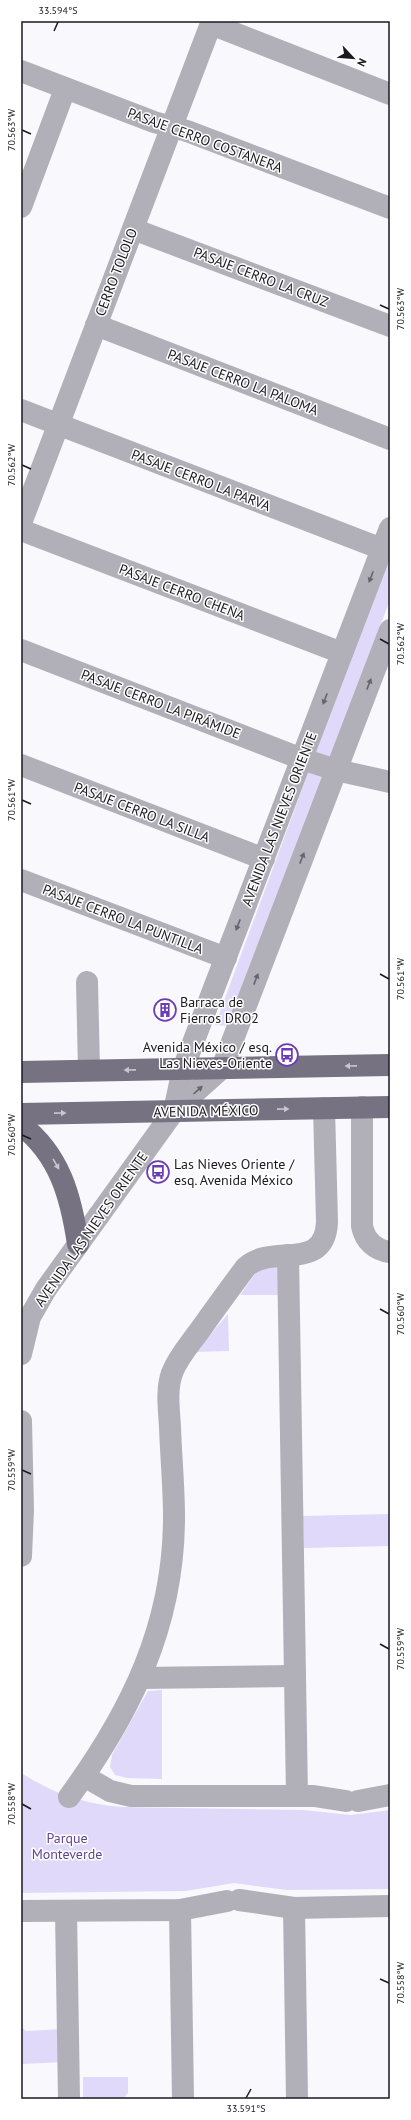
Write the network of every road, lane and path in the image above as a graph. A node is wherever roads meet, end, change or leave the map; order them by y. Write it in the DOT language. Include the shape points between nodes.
graph roads {
  1 [pos="211,23"];
  2 [pos="21,71"];
  3 [pos="66,88"];
  4 [pos="390,94"];
  5 [pos="172,127"];
  6 [pos="21,206"];
  7 [pos="390,208"];
  8 [pos="133,229"];
  9 [pos="96,325"];
  10 [pos="390,326"];
  11 [pos="21,410"];
  12 [pos="58,424"];
  13 [pos="390,439"];
  14 [pos="21,523"];
  15 [pos="390,528"];
  16 [pos="21,530"];
  17 [pos="382,549"];
  18 [pos="389,636"];
  19 [pos="21,650"];
  20 [pos="342,654"];
  21 [pos="302,759"];
  22 [pos="21,765"];
  23 [pos="336,770"];
  24 [pos="390,782"];
  25 [pos="264,859"];
  26 [pos="21,880"];
  27 [pos="226,958"];
  28 [pos="87,982"];
  29 [pos="390,1065"];
  30 [pos="222,1068"];
  31 [pos="183,1069"];
  32 [pos="89,1070"];
  33 [pos="21,1072"];
  34 [pos="390,1107"];
  35 [pos="324,1108"];
  36 [pos="362,1108"];
  37 [pos="174,1111"];
  38 [pos="21,1114"];
  39 [pos="21,1125"];
  40 [pos="78,1244"];
  41 [pos="390,1252"];
  42 [pos="288,1255"];
  43 [pos="21,1354"];
  44 [pos="21,1421"];
  45 [pos="21,1556"];
  46 [pos="295,1676"];
  47 [pos="141,1678"];
  48 [pos="84,1776"];
  49 [pos="390,1795"];
  50 [pos="297,1796"];
  51 [pos="69,1797"];
  52 [pos="390,1906"];
  53 [pos="294,1908"];
  54 [pos="180,1910"];
  55 [pos="21,1911"];
  56 [pos="66,1911"];
  57 [pos="69,2099"];
  58 [pos="183,2099"];
  59 [pos="297,2099"];
  1 -- 4 [label="street"];
  1 -- 5 [label="street, CERRO TOLOLO"];
  2 -- 3 [label="street, PASAJE CERRO COSTANERA"];
  3 -- 5 [label="street, PASAJE CERRO COSTANERA"];
  3 -- 6 [label="street"];
  5 -- 7 [label="street, PASAJE CERRO COSTANERA"];
  5 -- 8 [label="street, CERRO TOLOLO"];
  8 -- 9 [label="street, CERRO TOLOLO"];
  8 -- 10 [label="street, PASAJE CERRO LA CRUZ"];
  9 -- 12 [label="street, CERRO TOLOLO"];
  9 -- 13 [label="street, PASAJE CERRO LA PALOMA"];
  11 -- 12 [label="street, PASAJE CERRO LA PARVA"];
  12 -- 14 [label="street, CERRO TOLOLO"];
  12 -- 17 [label="street, PASAJE CERRO LA PARVA"];
  15 -- 17 [label="street, AVENIDA LAS NIEVES ORIENTE"];
  16 -- 20 [label="street, PASAJE CERRO CHENA"];
  17 -- 20 [label="street, AVENIDA LAS NIEVES ORIENTE, one-way"];
  23 -- 18 [label="street, AVENIDA LAS NIEVES ORIENTE, one-way"];
  19 -- 21 [label="street, PASAJE CERRO LA PIRÁMIDE"];
  20 -- 21 [label="street, AVENIDA LAS NIEVES ORIENTE, one-way"];
  21 -- 23 [label="street, PASAJE CERRO LA PIRÁMIDE"];
  21 -- 25 [label="street, AVENIDA LAS NIEVES ORIENTE"];
  22 -- 25 [label="street, PASAJE CERRO LA SILLA"];
  23 -- 24 [label="street, PASAJE CERRO LA PIRÁMIDE"];
  30 -- 23 [label="street, AVENIDA LAS NIEVES ORIENTE, one-way"];
  25 -- 27 [label="street, AVENIDA LAS NIEVES ORIENTE, one-way"];
  26 -- 27 [label="street, PASAJE CERRO LA PUNTILLA"];
  27 -- 31 [label="street, AVENIDA LAS NIEVES ORIENTE"];
  28 -- 32 [label="street"];
  29 -- 30 [label="main road, one-way"];
  30 -- 31 [label="main road"];
  37 -- 30 [label="street, AVENIDA LAS NIEVES ORIENTE, one-way"];
  31 -- 32 [label="main road, one-way"];
  31 -- 37 [label="street, AVENIDA LAS NIEVES ORIENTE"];
  32 -- 33 [label="main road"];
  34 -- 36 [label="main road, AVENIDA MÉXICO"];
  35 -- 36 [label="main road, AVENIDA MÉXICO"];
  37 -- 35 [label="main road, AVENIDA MÉXICO, one-way"];
  35 -- 42 [label="street" via="327,1230 316,1249 303,1255"];
  36 -- 41 [label="street" via="362,1226 372,1245"];
  38 -- 37 [label="main road, AVENIDA MÉXICO, one-way"];
  37 -- 40 [label="street, AVENIDA LAS NIEVES ORIENTE"];
  39 -- 40 [label="main road, one-way" via="38,1140 58,1167 71,1204"];
  40 -- 43 [label="street, AVENIDA LAS NIEVES ORIENTE" via="37,1303 25,1333"];
  42 -- 46 [label="street"];
  42 -- 47 [label="street" via="265,1256 246,1266 182,1354 172,1374 169,1395 174,1518 172,1556 160,1623"];
  44 -- 45 [label="street"];
  46 -- 47 [label="street"];
  46 -- 50 [label="street"];
  47 -- 48 [label="street" via="115,1728"];
  48 -- 50 [label="street" via="110,1790 131,1796"];
  48 -- 51 [label="street"];
  49 -- 50 [label="street" via="352,1801"];
  52 -- 53 [label="street"];
  53 -- 54 [label="street" via="233,1901"];
  53 -- 59 [label="street"];
  54 -- 56 [label="street"];
  54 -- 58 [label="street"];
  55 -- 56 [label="street"];
  56 -- 57 [label="street"];
}
